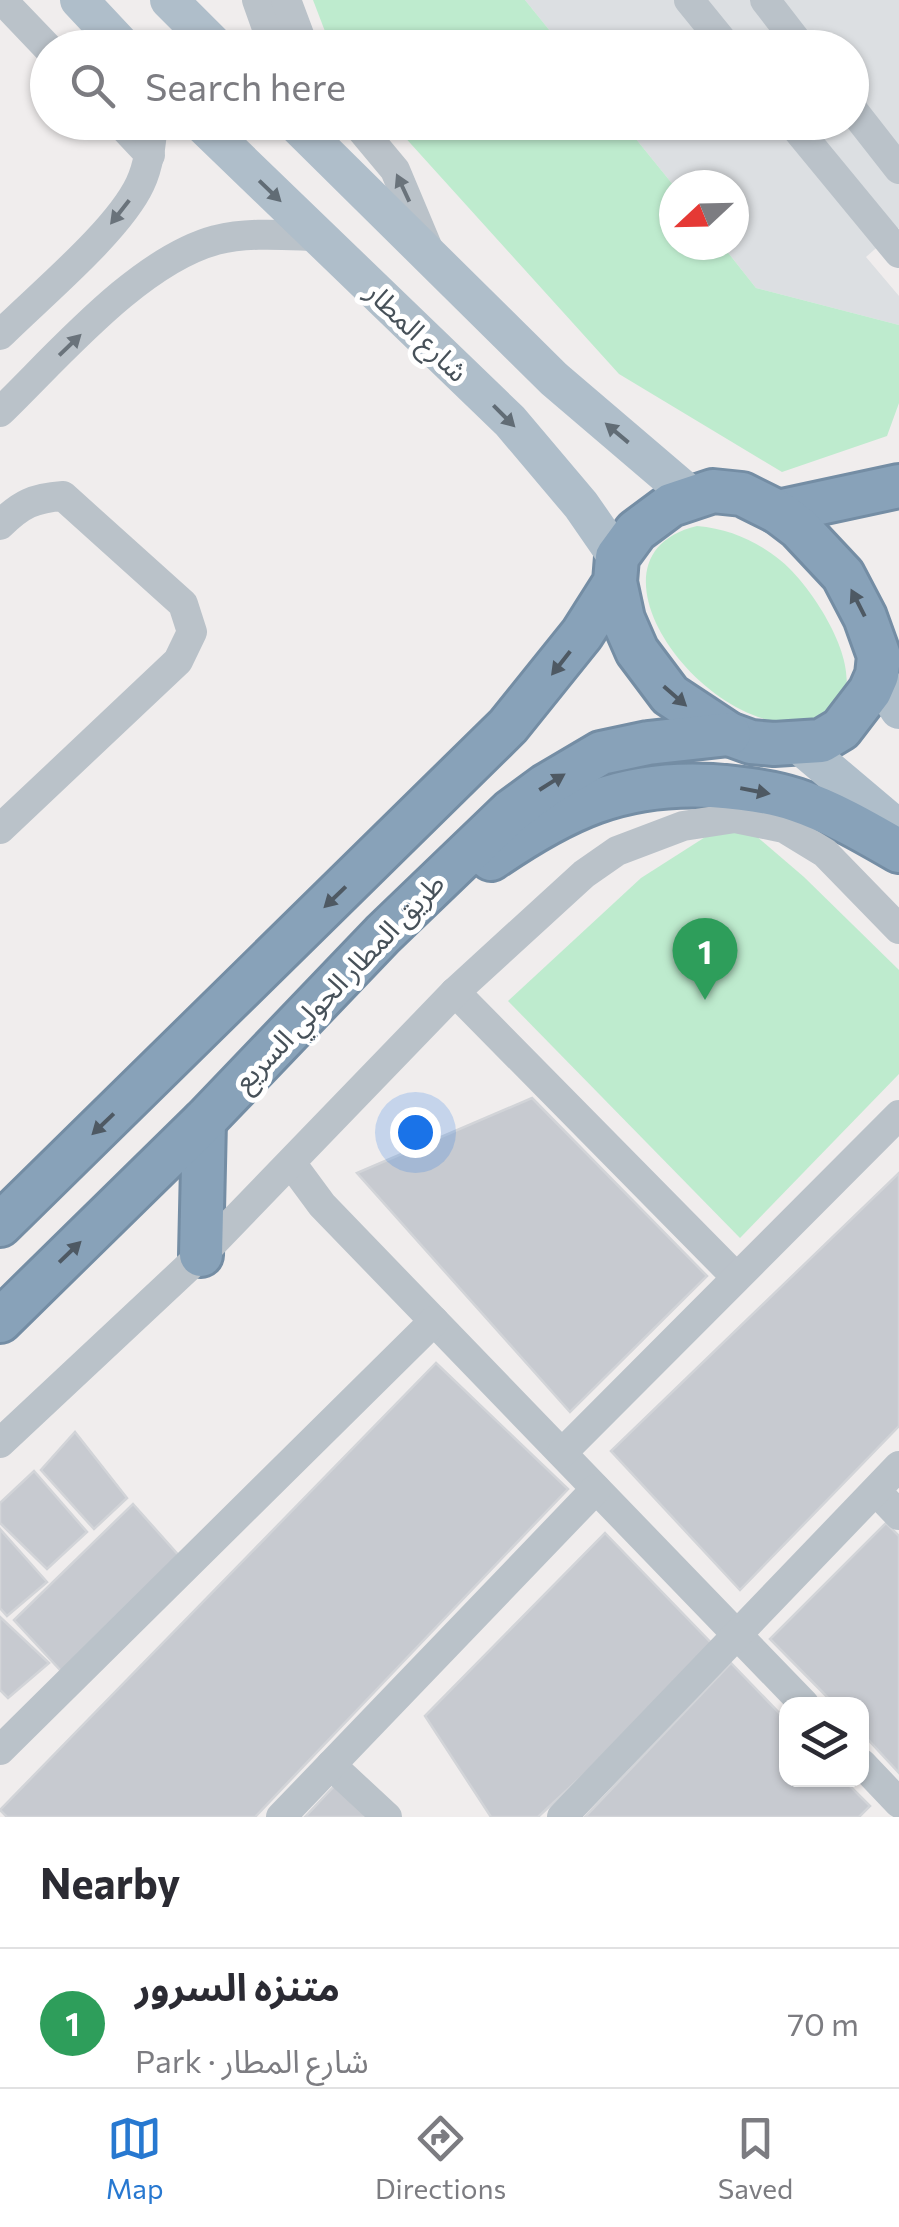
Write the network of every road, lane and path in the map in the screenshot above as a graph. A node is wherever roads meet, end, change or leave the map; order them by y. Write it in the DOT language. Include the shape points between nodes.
graph roads {
  1 [pos="2,0"];
  2 [pos="79,0"];
  3 [pos="169,0"];
  4 [pos="257,0"];
  5 [pos="286,0"];
  6 [pos="689,0"];
  7 [pos="764,0"];
  8 [pos="31,30"];
  9 [pos="107,30"];
  10 [pos="199,30"];
  11 [pos="268,30"];
  12 [pos="297,30"];
  13 [pos="713,30"];
  14 [pos="788,30"];
  15 [pos="869,131"];
  16 [pos="136,140"];
  17 [pos="151,140"];
  18 [pos="218,140"];
  19 [pos="313,140"];
  20 [pos="370,140"];
  21 [pos="806,140"];
  22 [pos="150,155"];
  23 [pos="899,169"];
  24 [pos="317,236"];
  25 [pos="899,254"];
  26 [pos="433,263"];
  27 [pos="0,335"];
  28 [pos="0,412"];
  29 [pos="899,486"];
  30 [pos="692,496"];
  31 [pos="778,512"];
  32 [pos="0,525"];
  33 [pos="616,569"];
  34 [pos="888,668"];
  35 [pos="729,734"];
  36 [pos="797,743"];
  37 [pos="0,829"];
  38 [pos="899,829"];
  39 [pos="899,851"];
  40 [pos="899,929"];
  41 [pos="384,934"];
  42 [pos="456,992"];
  43 [pos="899,1115"];
  44 [pos="204,1120"];
  45 [pos="291,1163"];
  46 [pos="0,1225"];
  47 [pos="200,1255"];
  48 [pos="736,1277"];
  49 [pos="0,1321"];
  50 [pos="434,1321"];
  51 [pos="0,1443"];
  52 [pos="562,1453"];
  53 [pos="899,1466"];
  54 [pos="596,1489"];
  55 [pos="876,1491"];
  56 [pos="899,1515"];
  57 [pos="737,1634"];
  58 [pos="797,1697"];
  59 [pos="0,1750"];
  60 [pos="331,1765"];
  61 [pos="869,1774"];
  62 [pos="892,1807"];
  63 [pos="281,1817"];
  64 [pos="388,1817"];
  65 [pos="562,1817"];
  1 -- 8 [label="street"];
  2 -- 9 [label="main road"];
  3 -- 10 [label="main road"];
  4 -- 11 [label="street"];
  5 -- 12 [label="street"];
  6 -- 13 [label="street"];
  7 -- 14 [label="street"];
  15 -- 23 [label="street"];
  16 -- 22 [label="street"];
  17 -- 22 [label="street"];
  18 -- 24 [label="main road, شارع المطار, one-way"];
  19 -- 26 [label="main road"];
  26 -- 20 [label="street, one-way" via="395,170"];
  21 -- 25 [label="street"];
  22 -- 27 [label="street, one-way" via="124,210"];
  28 -- 24 [label="street, one-way" via="136,281 174,256 232,238"];
  24 -- 33 [label="main road, شارع المطار, one-way" via="510,421 581,505"];
  30 -- 26 [label="main road, one-way" via="554,379"];
  29 -- 31 [label="highway"];
  30 -- 31 [label="highway" via="727,491"];
  30 -- 33 [label="highway" via="636,531"];
  34 -- 31 [label="highway, one-way" via="843,574"];
  32 -- 37 [label="street" via="36,498 63,496 183,604 192,632 178,661"];
  33 -- 35 [label="highway, one-way" via="623,619 648,666 670,694"];
  33 -- 46 [label="highway, one-way" via="558,668 508,726"];
  34 -- 36 [label="highway" via="842,729"];
  35 -- 36 [label="highway" via="751,742"];
  41 -- 35 [label="highway, طريق المطار الحولي السريع, one-way" via="510,811 545,786 601,754"];
  36 -- 38 [label="main road"];
  41 -- 39 [label="highway, one-way" via="532,831 570,811 649,786 740,788 795,799"];
  40 -- 42 [label="street" via="826,853 784,828 735,818 683,826 617,851"];
  41 -- 44 [label="highway, طريق المطار الحولي السريع"];
  42 -- 45 [label="street"];
  42 -- 48 [label="street"];
  43 -- 48 [label="street"];
  44 -- 47 [label="highway"];
  49 -- 44 [label="highway, طريق المطار الحولي السريع, one-way"];
  45 -- 47 [label="street"];
  45 -- 50 [label="street" via="322,1205"];
  47 -- 51 [label="street"];
  48 -- 52 [label="street"];
  50 -- 52 [label="street"];
  50 -- 59 [label="street"];
  52 -- 54 [label="street"];
  53 -- 55 [label="street"];
  54 -- 57 [label="street"];
  54 -- 60 [label="street"];
  55 -- 56 [label="street"];
  55 -- 57 [label="street"];
  57 -- 58 [label="street"];
  57 -- 65 [label="street"];
  60 -- 63 [label="street"];
  60 -- 64 [label="street"];
  61 -- 62 [label="street"];
}
